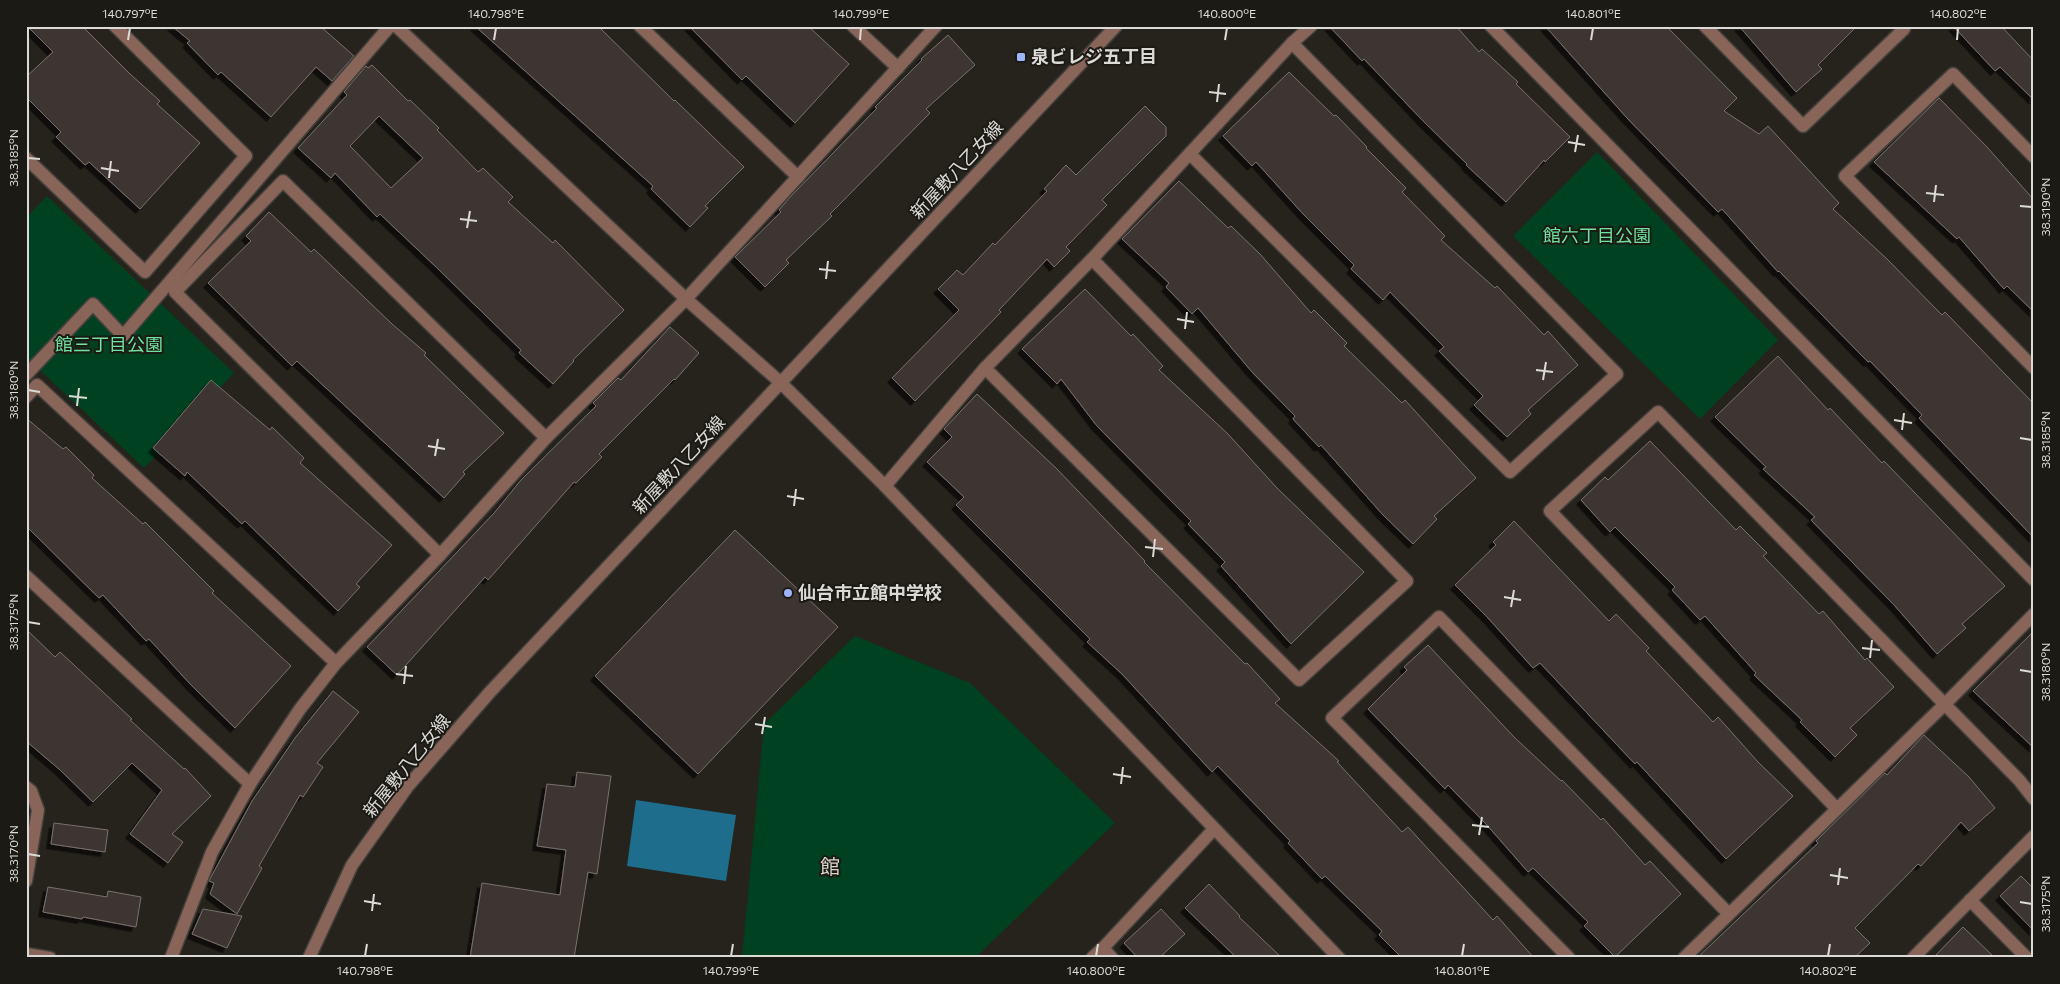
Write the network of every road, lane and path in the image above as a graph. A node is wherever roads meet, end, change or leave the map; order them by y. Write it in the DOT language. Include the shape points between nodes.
graph roads {
  1 [pos="115,26"];
  2 [pos="390,26"];
  3 [pos="396,26"];
  4 [pos="640,26"];
  5 [pos="853,26"];
  6 [pos="936,26"];
  7 [pos="1116,26"];
  8 [pos="1311,26"];
  9 [pos="1491,26"];
  10 [pos="1705,26"];
  11 [pos="1901,26"];
  12 [pos="1292,43"];
  13 [pos="898,68"];
  14 [pos="1190,154"];
  15 [pos="2034,156"];
  16 [pos="26,158"];
  17 [pos="798,177"];
  18 [pos="1092,259"];
  19 [pos="686,299"];
  20 [pos="985,368"];
  21 [pos="2034,368"];
  22 [pos="26,375"];
  23 [pos="780,382"];
  24 [pos="26,397"];
  25 [pos="546,438"];
  26 [pos="885,486"];
  27 [pos="440,555"];
  28 [pos="26,576"];
  29 [pos="2034,580"];
  30 [pos="2034,614"];
  31 [pos="336,663"];
  32 [pos="1944,705"];
  33 [pos="250,784"];
  34 [pos="26,787"];
  35 [pos="2034,800"];
  36 [pos="1837,809"];
  37 [pos="1214,829"];
  38 [pos="2031,843"];
  39 [pos="26,881"];
  40 [pos="1970,900"];
  41 [pos="1730,914"];
  42 [pos="1107,953"];
  43 [pos="26,954"];
  44 [pos="50,958"];
  45 [pos="171,958"];
  46 [pos="308,958"];
  47 [pos="1092,958"];
  48 [pos="1339,958"];
  49 [pos="1570,958"];
  50 [pos="1684,958"];
  51 [pos="1913,958"];
  52 [pos="2026,958"];
  1 -- 16 [label="street" via="246,156 145,272"];
  2 -- 22 [label="street" via="123,336 93,304"];
  3 -- 19 [label="street"];
  4 -- 17 [label="street"];
  5 -- 13 [label="street"];
  6 -- 13 [label="street"];
  7 -- 23 [label="street, 新屋敷八乙女線"];
  8 -- 12 [label="street"];
  9 -- 29 [label="street"];
  10 -- 11 [label="street" via="1803,126 1904,29"];
  12 -- 14 [label="street"];
  12 -- 14 [label="street" via="1617,374 1510,472"];
  13 -- 17 [label="street"];
  14 -- 18 [label="street"];
  15 -- 21 [label="street" via="1953,74 1844,176"];
  17 -- 19 [label="street"];
  18 -- 20 [label="street"];
  18 -- 20 [label="street" via="1407,581 1299,680"];
  19 -- 23 [label="street"];
  19 -- 25 [label="street"];
  20 -- 26 [label="street"];
  23 -- 26 [label="street"];
  23 -- 46 [label="street, 新屋敷八乙女線" via="490,692 408,786 352,865"];
  24 -- 31 [label="street" via="37,385"];
  25 -- 27 [label="street"];
  25 -- 27 [label="street" via="283,181 175,292"];
  26 -- 37 [label="street"];
  27 -- 31 [label="street"];
  28 -- 33 [label="street"];
  30 -- 32 [label="street"];
  31 -- 33 [label="street" via="300,709"];
  32 -- 35 [label="street" via="2019,780"];
  32 -- 36 [label="street"];
  32 -- 36 [label="street" via="1658,412 1550,512"];
  33 -- 45 [label="street" via="212,852"];
  34 -- 39 [label="street" via="31,791 38,810"];
  36 -- 41 [label="street"];
  37 -- 42 [label="street"];
  37 -- 48 [label="street"];
  38 -- 40 [label="street"];
  40 -- 51 [label="street"];
  40 -- 52 [label="street"];
  41 -- 49 [label="street" via="1439,617 1332,718"];
  41 -- 50 [label="street"];
  42 -- 47 [label="street"];
  43 -- 44 [label="street"];
}
